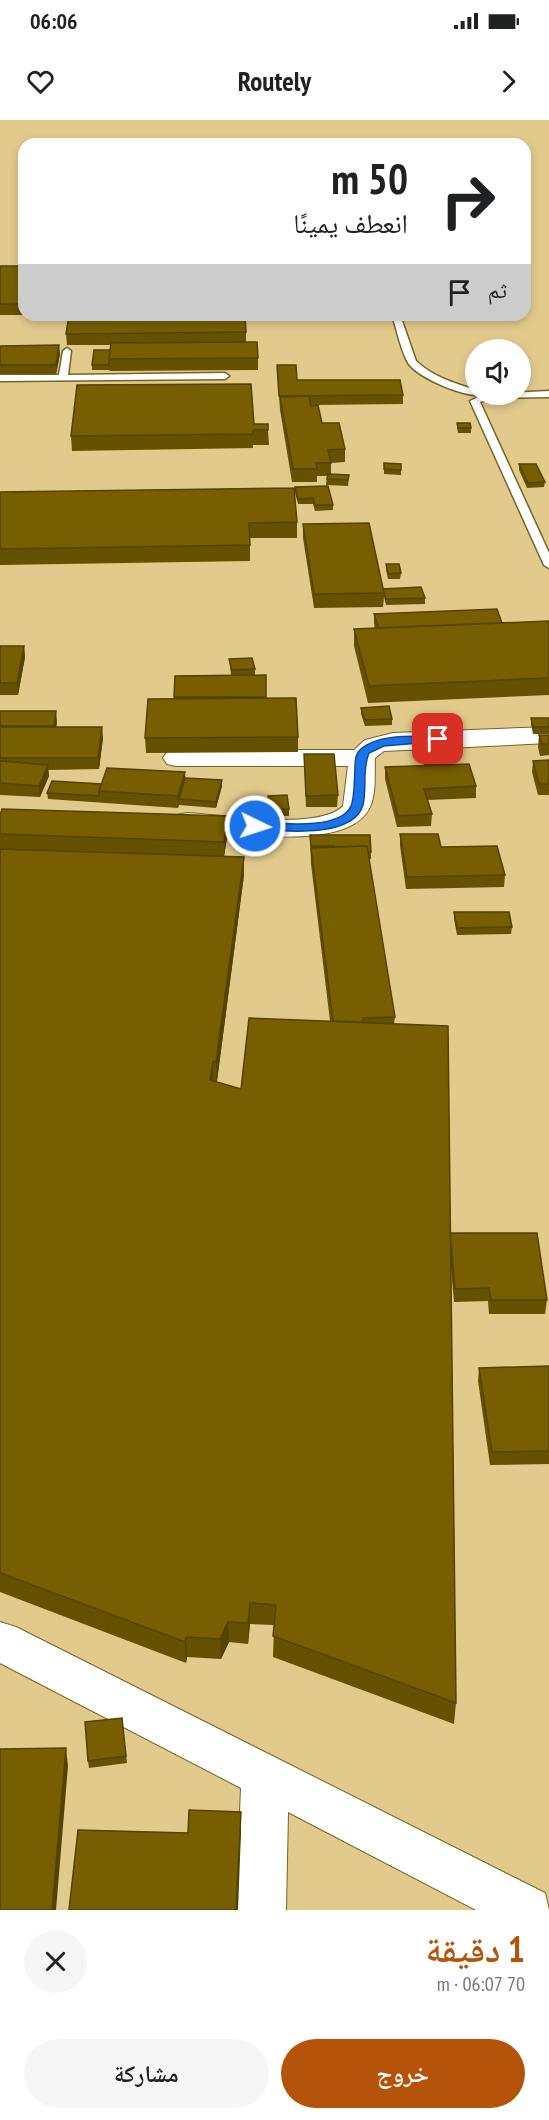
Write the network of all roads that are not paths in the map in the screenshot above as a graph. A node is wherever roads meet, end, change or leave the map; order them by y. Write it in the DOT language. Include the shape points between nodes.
graph roads {
  1 [pos="398,321"];
  2 [pos="67,351"];
  3 [pos="225,376"];
  4 [pos="63,377"];
  5 [pos="0,378"];
  6 [pos="465,390"];
  7 [pos="531,394"];
  8 [pos="549,394"];
  9 [pos="476,405"];
  10 [pos="549,565"];
  11 [pos="549,735"];
  12 [pos="176,758"];
  13 [pos="362,758"];
  14 [pos="162,820"];
  15 [pos="0,1641"];
  16 [pos="265,1776"];
  17 [pos="261,1910"];
  18 [pos="526,1910"];
  1 -- 6 [label="lane" via="412,362 436,380"];
  2 -- 4 [label="lane"];
  3 -- 4 [label="lane"];
  4 -- 5 [label="lane"];
  7 -- 8 [label="lane"];
  9 -- 10 [label="lane"];
  11 -- 13 [label="street" via="393,741 372,746"];
  12 -- 13 [label="street"];
  13 -- 14 [label="street" via="357,806 336,823 302,828"];
  15 -- 16 [label="street"];
  16 -- 17 [label="street"];
  16 -- 18 [label="street"];
}
